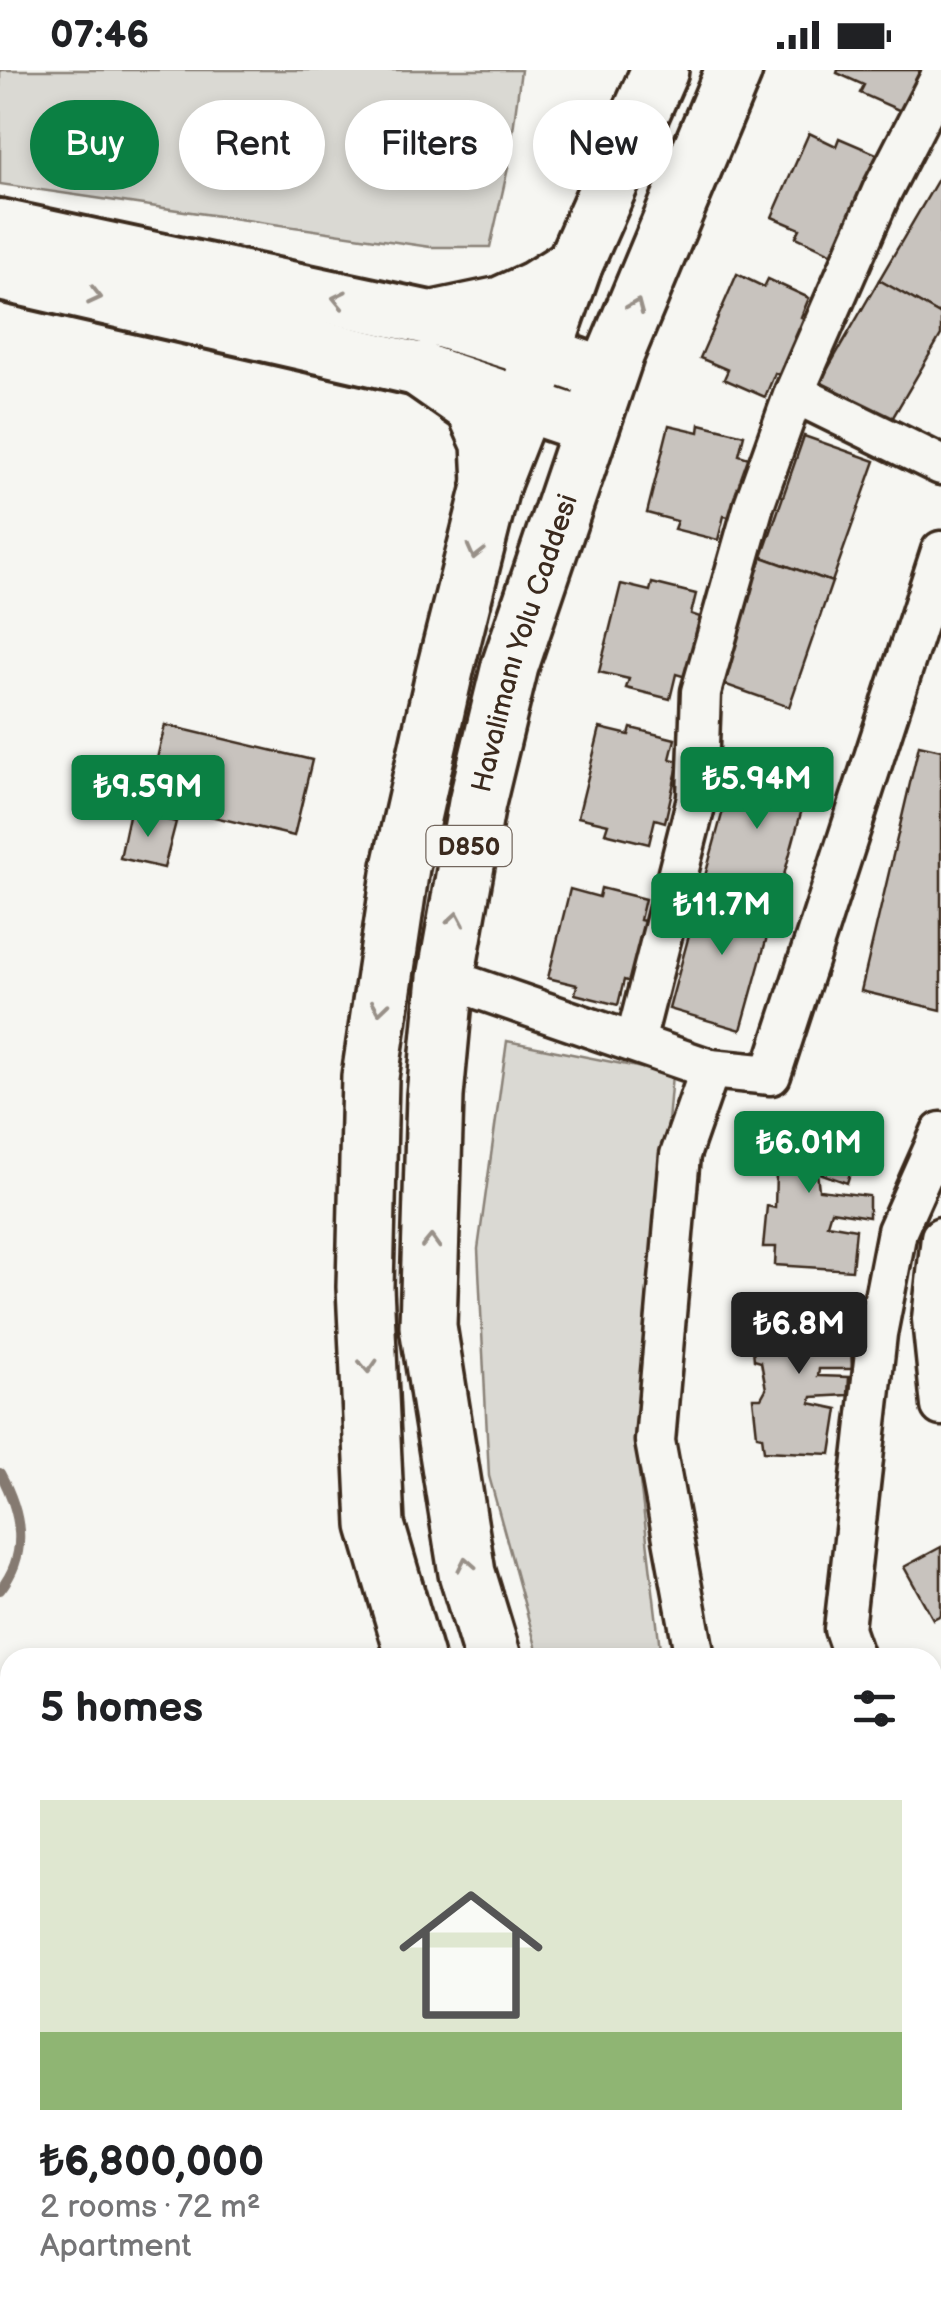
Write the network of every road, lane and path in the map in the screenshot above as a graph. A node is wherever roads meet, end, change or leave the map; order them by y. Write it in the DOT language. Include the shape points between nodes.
graph roads {
  1 [pos="660,70"];
  2 [pos="734,70"];
  3 [pos="941,76"];
  4 [pos="0,226"];
  5 [pos="574,265"];
  6 [pos="0,274"];
  7 [pos="428,345"];
  8 [pos="544,353"];
  9 [pos="608,376"];
  10 [pos="794,393"];
  11 [pos="523,405"];
  12 [pos="590,428"];
  13 [pos="941,465"];
  14 [pos="492,483"];
  15 [pos="941,552"];
  16 [pos="446,978"];
  17 [pos="635,1042"];
  18 [pos="710,1068"];
  19 [pos="941,1132"];
  20 [pos="941,1237"];
  21 [pos="933,1332"];
  22 [pos="877,1334"];
  23 [pos="941,1406"];
  24 [pos="412,1648"];
  25 [pos="490,1648"];
  26 [pos="694,1648"];
  27 [pos="851,1648"];
  1 -- 5 [label="highway, D850"];
  9 -- 2 [label="highway, Havalimanı Yolu Caddesi / D850, one-way"];
  3 -- 10 [label="street" via="882,191"];
  7 -- 4 [label="main road, one-way"];
  5 -- 7 [label="highway"];
  5 -- 8 [label="highway, D850"];
  6 -- 7 [label="main road, one-way"];
  7 -- 8 [label="main road"];
  7 -- 11 [label="main road"];
  7 -- 14 [label="highway" via="474,407 490,444"];
  8 -- 9 [label="main road"];
  8 -- 11 [label="highway, D850"];
  9 -- 12 [label="highway, Havalimanı Yolu Caddesi / D850"];
  10 -- 13 [label="street"];
  10 -- 17 [label="street" via="701,692 697,798"];
  11 -- 12 [label="main road"];
  11 -- 14 [label="highway, D850"];
  16 -- 12 [label="highway, Havalimanı Yolu Caddesi / D850, one-way" via="510,666"];
  14 -- 24 [label="highway, D850, one-way" via="400,867 370,1077 365,1288 376,1525"];
  15 -- 18 [label="street" via="771,1075"];
  16 -- 17 [label="street"];
  25 -- 16 [label="highway, Havalimanı Yolu Caddesi / D850, one-way" via="467,1572 428,1326"];
  17 -- 18 [label="street"];
  18 -- 26 [label="street" via="680,1155 656,1442"];
  19 -- 22 [label="street" via="898,1231"];
  20 -- 21 [label="street"];
  21 -- 22 [label="street"];
  21 -- 23 [label="street"];
  22 -- 27 [label="street" via="844,1629"];
}
